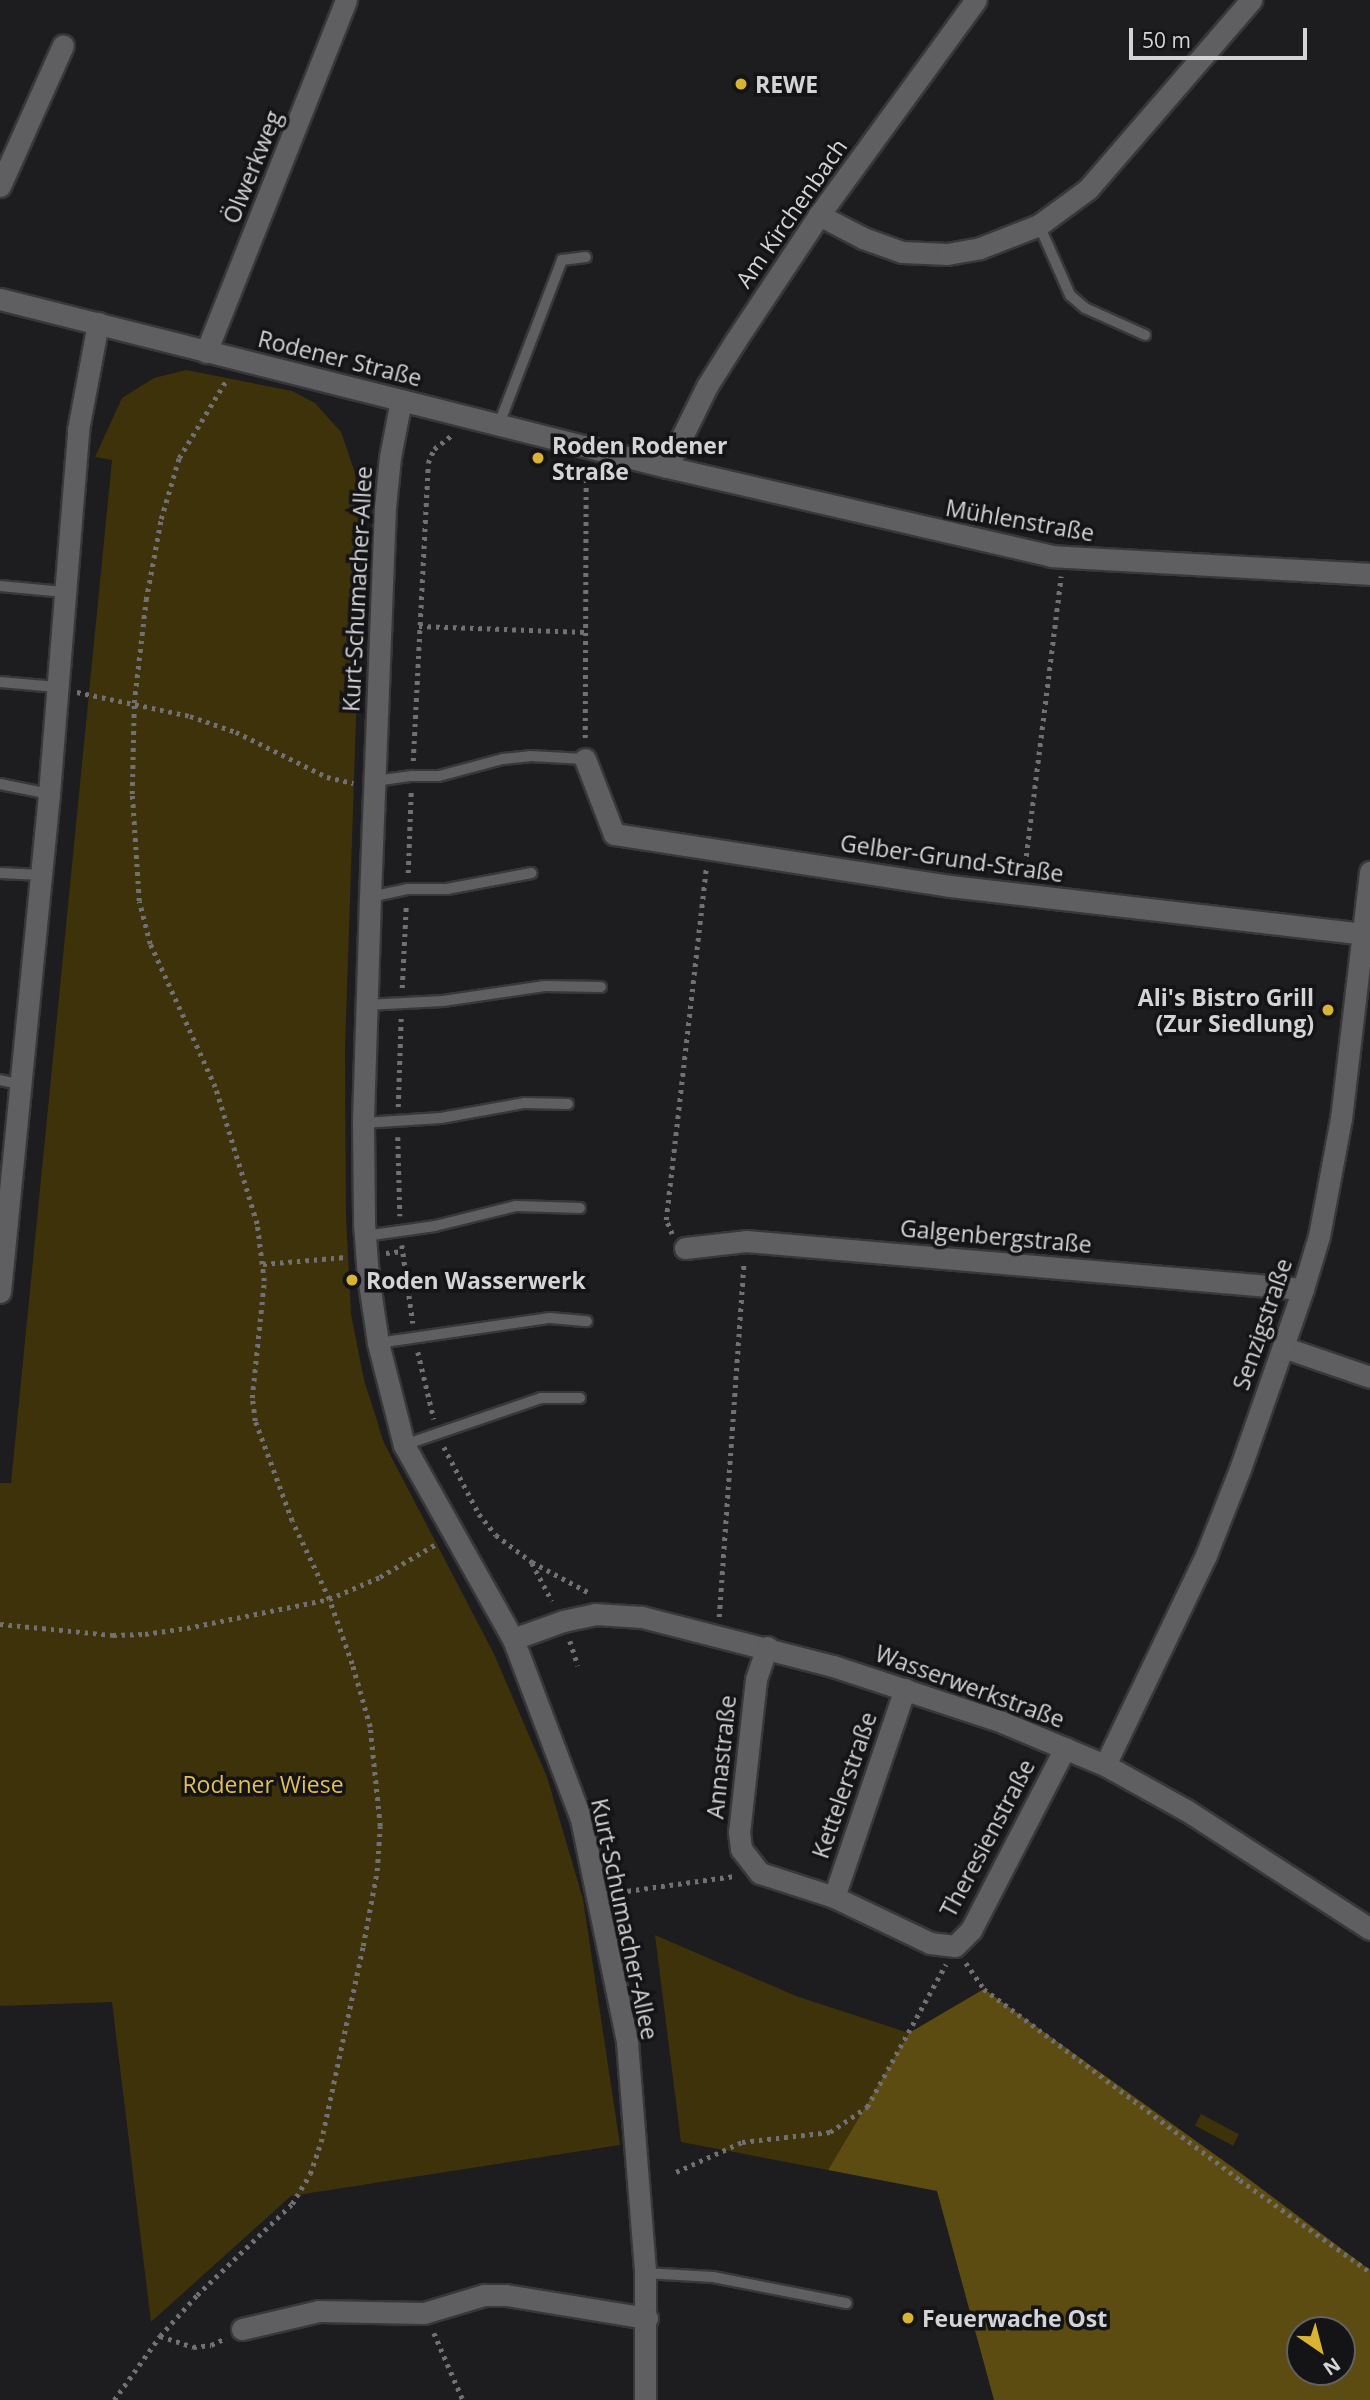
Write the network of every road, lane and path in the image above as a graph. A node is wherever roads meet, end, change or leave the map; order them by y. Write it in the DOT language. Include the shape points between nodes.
graph roads {
  1 [pos="346,0"];
  2 [pos="976,0"];
  3 [pos="1251,0"];
  4 [pos="63,45"];
  5 [pos="0,186"];
  6 [pos="819,215"];
  7 [pos="1039,225"];
  8 [pos="586,257"];
  9 [pos="0,299"];
  10 [pos="98,323"];
  11 [pos="1145,335"];
  12 [pos="206,352"];
  13 [pos="239,360"];
  14 [pos="401,400"];
  15 [pos="463,416"];
  16 [pos="499,424"];
  17 [pos="586,445"];
  18 [pos="667,467"];
  19 [pos="1063,558"];
  20 [pos="1370,574"];
  21 [pos="0,586"];
  22 [pos="64,592"];
  23 [pos="419,626"];
  24 [pos="586,632"];
  25 [pos="0,682"];
  26 [pos="57,687"];
  27 [pos="134,704"];
  28 [pos="585,759"];
  29 [pos="412,776"];
  30 [pos="375,781"];
  31 [pos="0,784"];
  32 [pos="49,794"];
  33 [pos="708,847"];
  34 [pos="1370,872"];
  35 [pos="0,873"];
  36 [pos="532,873"];
  37 [pos="41,875"];
  38 [pos="407,889"];
  39 [pos="1021,895"];
  40 [pos="369,897"];
  41 [pos="1363,934"];
  42 [pos="601,987"];
  43 [pos="401,1003"];
  44 [pos="366,1005"];
  45 [pos="10,1083"];
  46 [pos="568,1104"];
  47 [pos="398,1122"];
  48 [pos="363,1123"];
  49 [pos="580,1208"];
  50 [pos="401,1233"];
  51 [pos="746,1241"];
  52 [pos="361,1246"];
  53 [pos="685,1248"];
  54 [pos="403,1251"];
  55 [pos="385,1253"];
  56 [pos="263,1264"];
  57 [pos="1303,1289"];
  58 [pos="0,1292"];
  59 [pos="587,1321"];
  60 [pos="415,1338"];
  61 [pos="378,1343"];
  62 [pos="1283,1347"];
  63 [pos="1370,1377"];
  64 [pos="580,1398"];
  65 [pos="438,1433"];
  66 [pos="404,1445"];
  67 [pos="430,1548"];
  68 [pos="328,1599"];
  69 [pos="611,1613"];
  70 [pos="0,1624"];
  71 [pos="718,1634"];
  72 [pos="513,1639"];
  73 [pos="767,1647"];
  74 [pos="905,1689"];
  75 [pos="1065,1748"];
  76 [pos="1105,1765"];
  77 [pos="760,1873"];
  78 [pos="598,1895"];
  79 [pos="834,1897"];
  80 [pos="1370,1929"];
  81 [pos="955,1946"];
  82 [pos="676,2172"];
  83 [pos="1370,2272"];
  84 [pos="645,2273"];
  85 [pos="845,2303"];
  86 [pos="424,2314"];
  87 [pos="647,2318"];
  88 [pos="242,2329"];
  89 [pos="160,2336"];
  90 [pos="114,2400"];
  91 [pos="463,2400"];
  92 [pos="645,2400"];
  1 -- 12 [label="street, Ölwerkweg"];
  2 -- 6 [label="street, Am Kirchenbach"];
  3 -- 7 [label="street" via="1088,190"];
  4 -- 5 [label="street"];
  6 -- 7 [label="street" via="902,252 947,254 980,248"];
  6 -- 18 [label="street, Am Kirchenbach" via="707,386"];
  7 -- 11 [label="lane" via="1070,295 1085,308"];
  8 -- 16 [label="lane" via="562,260"];
  9 -- 10 [label="street, Rodener Straße"];
  10 -- 12 [label="street, Rodener Straße"];
  10 -- 22 [label="street" via="78,430"];
  12 -- 13 [label="street, Rodener Straße"];
  13 -- 14 [label="street, Rodener Straße"];
  13 -- 27 [label="path" via="179,458 146,600"];
  14 -- 15 [label="street, Rodener Straße"];
  14 -- 30 [label="street, Kurt-Schumacher-Allee" via="385,507"];
  15 -- 16 [label="street, Rodener Straße"];
  15 -- 23 [label="path" via="454,434 434,449 428,463"];
  16 -- 17 [label="street, Rodener Straße"];
  17 -- 18 [label="street, Rodener Straße"];
  17 -- 24 [label="path"];
  18 -- 19 [label="street, Mühlenstraße"];
  19 -- 20 [label="street, Mühlenstraße"];
  19 -- 39 [label="path"];
  21 -- 22 [label="lane"];
  22 -- 26 [label="street"];
  23 -- 24 [label="path"];
  23 -- 29 [label="path"];
  24 -- 28 [label="path"];
  25 -- 26 [label="lane"];
  26 -- 27 [label="path"];
  26 -- 32 [label="street"];
  27 -- 30 [label="path" via="236,732 327,777 350,783"];
  27 -- 56 [label="path" via="132,794 139,901 150,944 215,1087 257,1224"];
  28 -- 29 [label="lane" via="530,756 439,776"];
  28 -- 33 [label="street, Gelber-Grund-Straße" via="614,834"];
  29 -- 30 [label="lane"];
  29 -- 38 [label="path"];
  30 -- 40 [label="street, Kurt-Schumacher-Allee"];
  31 -- 32 [label="lane"];
  32 -- 37 [label="street"];
  33 -- 39 [label="street, Gelber-Grund-Straße"];
  33 -- 53 [label="path" via="666,1220"];
  34 -- 41 [label="street, Senzigstraße"];
  35 -- 37 [label="lane"];
  36 -- 38 [label="lane" via="447,889"];
  37 -- 45 [label="street"];
  38 -- 40 [label="lane"];
  38 -- 43 [label="path"];
  39 -- 41 [label="street, Gelber-Grund-Straße"];
  40 -- 44 [label="street, Kurt-Schumacher-Allee"];
  41 -- 57 [label="street, Senzigstraße" via="1331,1181"];
  42 -- 43 [label="lane" via="545,986 443,1002"];
  43 -- 44 [label="lane"];
  43 -- 47 [label="path"];
  44 -- 48 [label="street, Kurt-Schumacher-Allee"];
  45 -- 58 [label="street"];
  46 -- 47 [label="lane" via="524,1103"];
  47 -- 48 [label="lane"];
  47 -- 50 [label="path"];
  48 -- 52 [label="street, Kurt-Schumacher-Allee"];
  49 -- 50 [label="lane" via="516,1206"];
  50 -- 52 [label="lane"];
  50 -- 54 [label="path"];
  51 -- 53 [label="street, Galgenbergstraße"];
  51 -- 57 [label="street, Galgenbergstraße"];
  51 -- 71 [label="path"];
  52 -- 56 [label="path"];
  52 -- 61 [label="street, Kurt-Schumacher-Allee"];
  54 -- 55 [label="path"];
  54 -- 60 [label="path"];
  56 -- 68 [label="path" via="252,1398 256,1421 292,1521"];
  57 -- 62 [label="street, Senzigstraße"];
  59 -- 60 [label="lane" via="550,1318"];
  60 -- 61 [label="lane"];
  60 -- 65 [label="path"];
  61 -- 66 [label="street, Kurt-Schumacher-Allee"];
  62 -- 63 [label="street"];
  62 -- 76 [label="street, Senzigstraße" via="1206,1555"];
  64 -- 65 [label="lane" via="541,1398"];
  65 -- 66 [label="lane"];
  65 -- 69 [label="path" via="458,1480 496,1535 532,1562 600,1598"];
  66 -- 72 [label="street, Kurt-Schumacher-Allee"];
  67 -- 68 [label="path" via="380,1577"];
  68 -- 70 [label="path" via="145,1634"];
  68 -- 89 [label="path" via="370,1727 380,1826 377,1871 321,2143 292,2204"];
  69 -- 71 [label="street, Wasserwerkstraße"];
  69 -- 72 [label="street, Wasserwerkstraße" via="563,1621"];
  71 -- 73 [label="street, Wasserwerkstraße"];
  72 -- 78 [label="street, Kurt-Schumacher-Allee" via="581,1819"];
  73 -- 74 [label="street, Wasserwerkstraße"];
  73 -- 77 [label="street, Annastraße" via="757,1679 739,1832 741,1849"];
  74 -- 75 [label="street, Wasserwerkstraße"];
  74 -- 79 [label="street, Kettelerstraße"];
  75 -- 76 [label="street, Wasserwerkstraße"];
  75 -- 81 [label="street, Theresienstraße" via="971,1930"];
  76 -- 80 [label="street, Wasserwerkstraße" via="1261,1855"];
  77 -- 78 [label="path"];
  77 -- 79 [label="street"];
  78 -- 84 [label="street, Kurt-Schumacher-Allee" via="627,2042"];
  79 -- 81 [label="street, Theresienstraße" via="930,1943"];
  81 -- 82 [label="path" via="866,2107 830,2132 742,2142"];
  81 -- 83 [label="path" via="984,1989"];
  84 -- 85 [label="lane" via="713,2277"];
  84 -- 87 [label="street, Kurt-Schumacher-Allee"];
  86 -- 87 [label="street" via="484,2295 506,2295"];
  86 -- 88 [label="street" via="320,2311"];
  86 -- 91 [label="path"];
  87 -- 92 [label="street, Kurt-Schumacher-Allee"];
  88 -- 89 [label="path" via="211,2346 193,2347"];
  89 -- 90 [label="path"];
}
